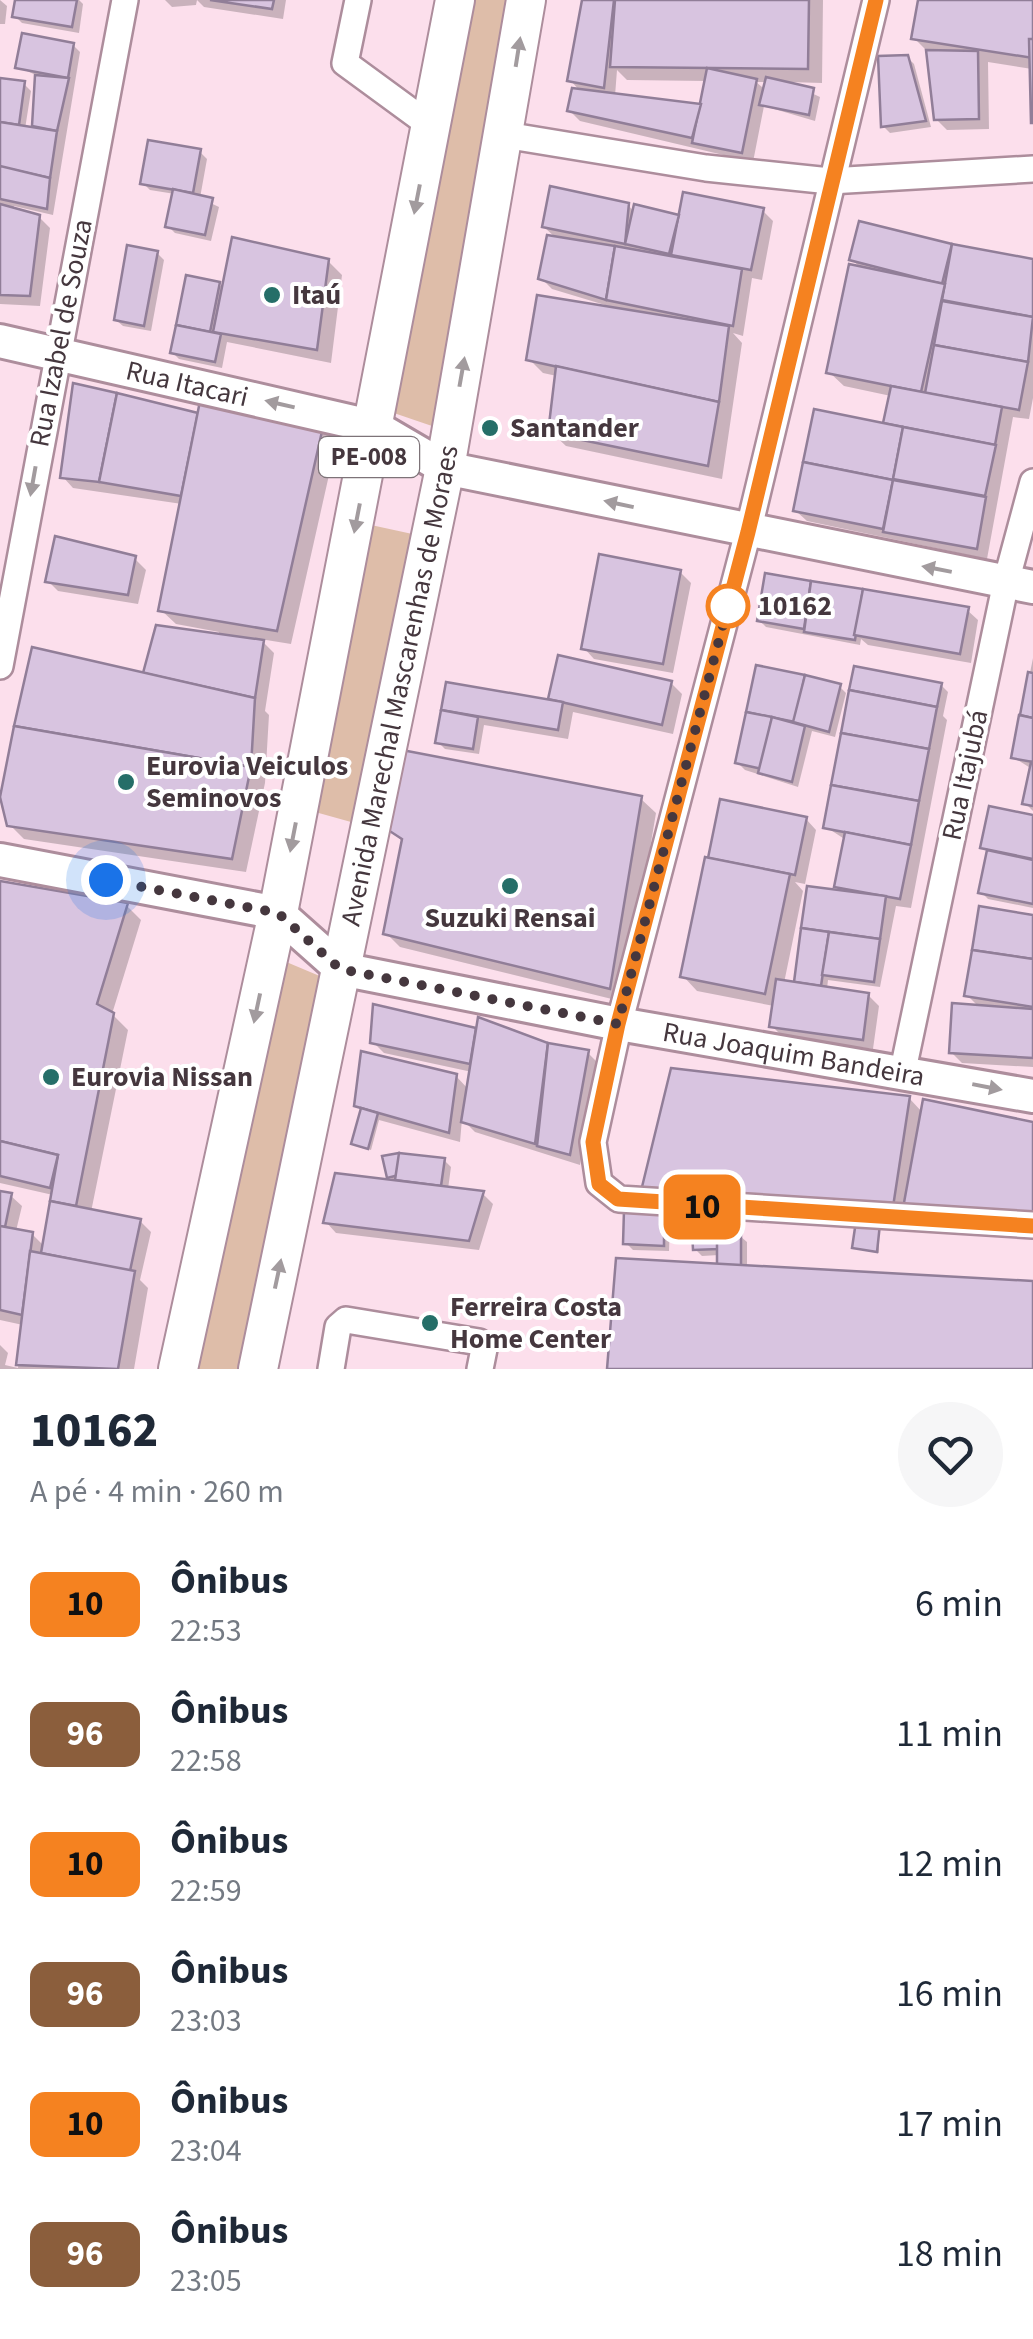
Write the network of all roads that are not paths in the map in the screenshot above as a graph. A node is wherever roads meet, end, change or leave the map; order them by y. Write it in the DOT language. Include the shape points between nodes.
graph roads {
  1 [pos="125,0"];
  2 [pos="358,0"];
  3 [pos="455,0"];
  4 [pos="526,0"];
  5 [pos="876,0"];
  6 [pos="431,126"];
  7 [pos="505,135"];
  8 [pos="1033,169"];
  9 [pos="830,181"];
  10 [pos="0,341"];
  11 [pos="56,351"];
  12 [pos="374,427"];
  13 [pos="445,468"];
  14 [pos="1033,482"];
  15 [pos="748,532"];
  16 [pos="1019,584"];
  17 [pos="0,666"];
  18 [pos="0,860"];
  19 [pos="278,913"];
  20 [pos="340,969"];
  21 [pos="618,1024"];
  22 [pos="903,1070"];
  23 [pos="1033,1096"];
  24 [pos="1033,1226"];
  25 [pos="178,1369"];
  26 [pos="258,1369"];
  27 [pos="331,1369"];
  28 [pos="480,1369"];
  1 -- 11 [label="street, Rua Izabel de Souza"];
  2 -- 6 [label="street" via="345,63"];
  3 -- 6 [label="highway, PE-008"];
  7 -- 4 [label="highway, Avenida Marechal Mascarenhas de Moraes / PE-008, one-way"];
  5 -- 9 [label="street"];
  6 -- 12 [label="highway, PE-008, one-way"];
  7 -- 9 [label="street"];
  13 -- 7 [label="highway, Avenida Marechal Mascarenhas de Moraes / PE-008, one-way"];
  8 -- 9 [label="street"];
  9 -- 15 [label="street"];
  10 -- 11 [label="main road, Rua Itacari"];
  12 -- 11 [label="main road, Rua Itacari, one-way"];
  11 -- 17 [label="street, Rua Izabel de Souza, one-way"];
  12 -- 13 [label="main road, Rua Itacari"];
  12 -- 19 [label="highway, PE-008, one-way"];
  15 -- 13 [label="main road, Rua Itacari, one-way"];
  13 -- 20 [label="highway, Avenida Marechal Mascarenhas de Moraes / PE-008"];
  14 -- 16 [label="street, Rua Itajubá"];
  16 -- 15 [label="main road, Rua Itacari, one-way"];
  15 -- 21 [label="street"];
  16 -- 22 [label="street, Rua Itajubá"];
  18 -- 19 [label="main road"];
  19 -- 20 [label="main road"];
  19 -- 25 [label="highway, PE-008, one-way"];
  20 -- 21 [label="main road, Rua Joaquim Bandeira"];
  26 -- 20 [label="highway, Avenida Marechal Mascarenhas de Moraes / PE-008, one-way"];
  21 -- 22 [label="main road, Rua Joaquim Bandeira"];
  21 -- 24 [label="street" via="591,1155 599,1184 618,1199"];
  22 -- 23 [label="main road, Rua Joaquim Bandeira, one-way"];
  27 -- 28 [label="street" via="338,1327 346,1320 479,1342"];
}
